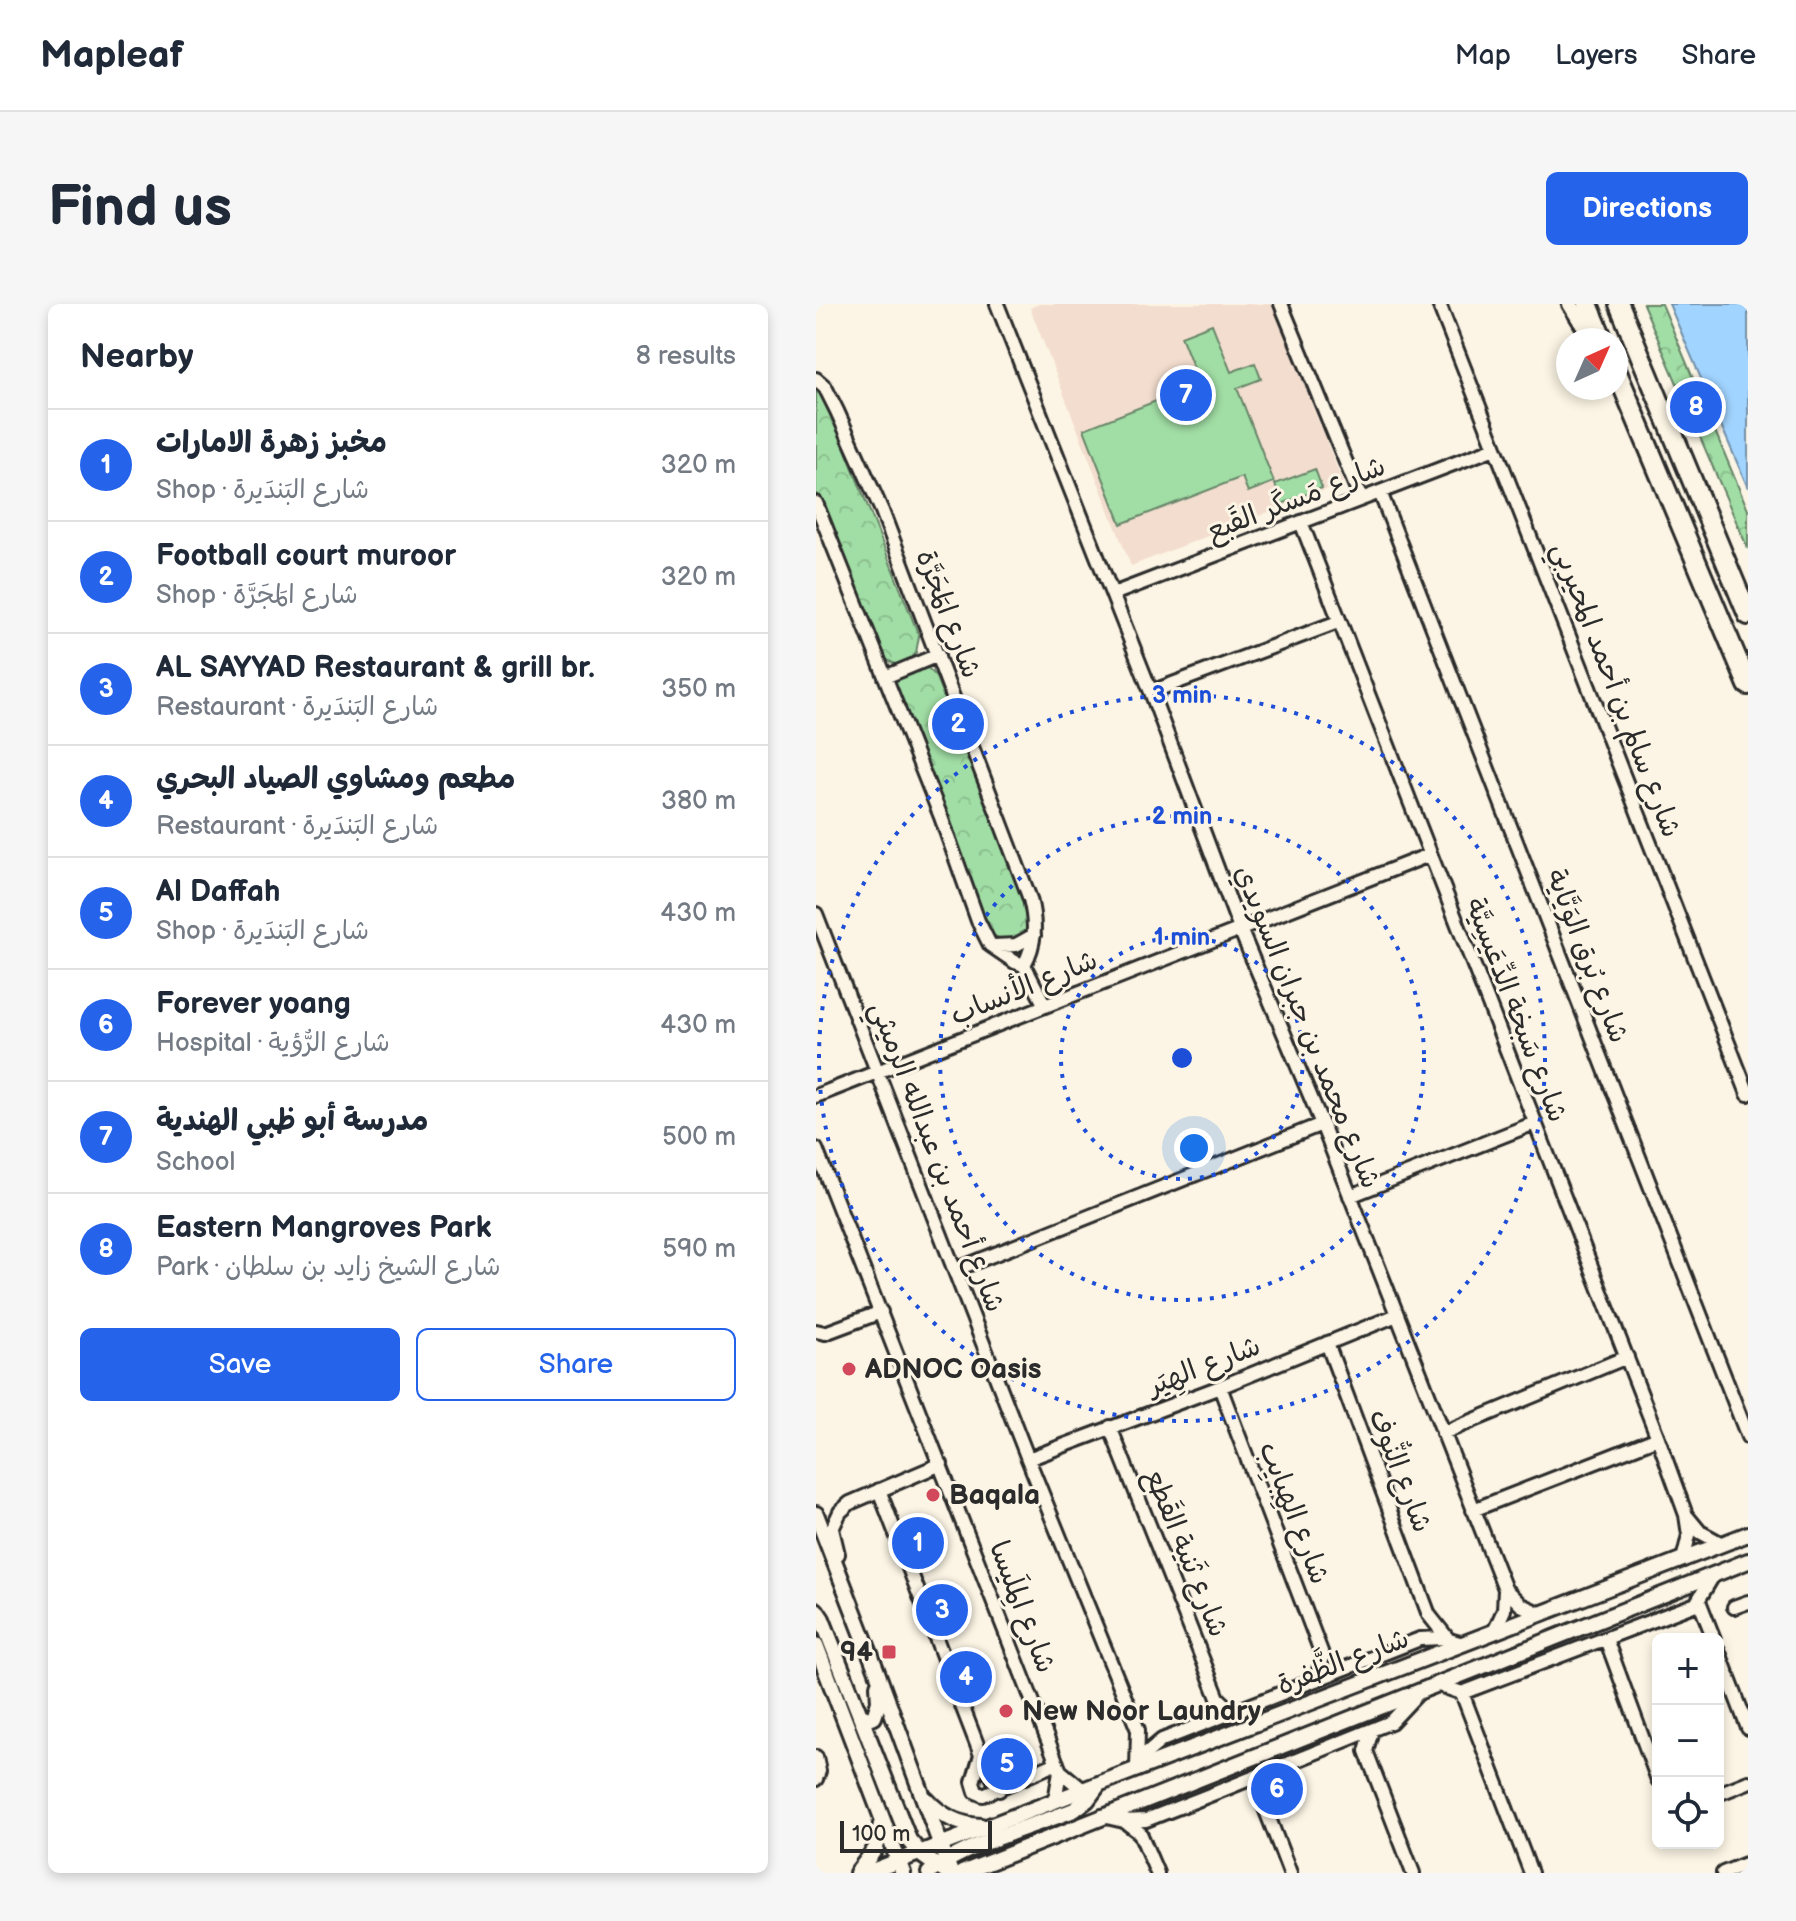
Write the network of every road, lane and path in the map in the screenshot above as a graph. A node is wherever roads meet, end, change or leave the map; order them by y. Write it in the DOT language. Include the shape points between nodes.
graph roads {
  1 [pos="997,304"];
  2 [pos="1281,304"];
  3 [pos="1439,304"];
  4 [pos="1570,304"];
  5 [pos="1588,304"];
  6 [pos="1619,304"];
  7 [pos="1585,328"];
  8 [pos="1598,328"];
  9 [pos="816,380"];
  10 [pos="1628,399"];
  11 [pos="1495,448"];
  12 [pos="1380,492"];
  13 [pos="1361,499"];
  14 [pos="816,503"];
  15 [pos="1301,522"];
  16 [pos="1113,594"];
  17 [pos="1748,615"];
  18 [pos="1338,622"];
  19 [pos="938,655"];
  20 [pos="885,677"];
  21 [pos="1748,685"];
  22 [pos="1151,692"];
  23 [pos="1429,855"];
  24 [pos="816,914"];
  25 [pos="1240,929"];
  26 [pos="1034,935"];
  27 [pos="990,945"];
  28 [pos="1024,965"];
  29 [pos="1045,1006"];
  30 [pos="878,1072"];
  31 [pos="1748,1094"];
  32 [pos="816,1096"];
  33 [pos="1535,1123"];
  34 [pos="1322,1124"];
  35 [pos="816,1149"];
  36 [pos="1350,1196"];
  37 [pos="955,1270"];
  38 [pos="881,1312"];
  39 [pos="1397,1315"];
  40 [pos="816,1331"];
  41 [pos="1327,1343"];
  42 [pos="1627,1357"];
  43 [pos="1220,1387"];
  44 [pos="1743,1412"];
  45 [pos="1110,1427"];
  46 [pos="1443,1433"];
  47 [pos="1748,1437"];
  48 [pos="1658,1438"];
  49 [pos="1028,1459"];
  50 [pos="941,1464"];
  51 [pos="879,1490"];
  52 [pos="1473,1510"];
  53 [pos="816,1514"];
  54 [pos="1686,1515"];
  55 [pos="1748,1534"];
  56 [pos="1722,1544"];
  57 [pos="1683,1560"];
  58 [pos="1748,1561"];
  59 [pos="1714,1574"];
  60 [pos="1505,1589"];
  61 [pos="1699,1601"];
  62 [pos="1748,1602"];
  63 [pos="1734,1607"];
  64 [pos="816,1610"];
  65 [pos="1541,1614"];
  66 [pos="855,1615"];
  67 [pos="1429,1615"];
  68 [pos="1494,1632"];
  69 [pos="1712,1633"];
  70 [pos="1420,1639"];
  71 [pos="1448,1639"];
  72 [pos="1606,1639"];
  73 [pos="1463,1644"];
  74 [pos="816,1645"];
  75 [pos="1323,1657"];
  76 [pos="1724,1666"];
  77 [pos="1345,1668"];
  78 [pos="876,1669"];
  79 [pos="1316,1680"];
  80 [pos="1436,1684"];
  81 [pos="1421,1690"];
  82 [pos="1462,1693"];
  83 [pos="1218,1698"];
  84 [pos="1233,1712"];
  85 [pos="861,1716"];
  86 [pos="1208,1722"];
  87 [pos="1748,1728"];
  88 [pos="1138,1730"];
  89 [pos="1372,1730"];
  90 [pos="1162,1740"];
  91 [pos="1346,1740"];
  92 [pos="1366,1751"];
  93 [pos="981,1755"];
  94 [pos="816,1757"];
  95 [pos="1138,1765"];
  96 [pos="1059,1767"];
  97 [pos="1264,1773"];
  98 [pos="1657,1777"];
  99 [pos="816,1779"];
  100 [pos="1748,1782"];
  101 [pos="1240,1783"];
  102 [pos="1098,1784"];
  103 [pos="920,1790"];
  104 [pos="999,1790"];
  105 [pos="1083,1790"];
  106 [pos="1724,1792"];
  107 [pos="1260,1795"];
  108 [pos="1055,1801"];
  109 [pos="1160,1815"];
  110 [pos="1102,1816"];
  111 [pos="882,1820"];
  112 [pos="1124,1821"];
  113 [pos="989,1825"];
  114 [pos="1144,1839"];
  115 [pos="940,1845"];
  116 [pos="999,1859"];
  117 [pos="1748,1863"];
  118 [pos="926,1867"];
  119 [pos="857,1873"];
  120 [pos="867,1873"];
  121 [pos="962,1873"];
  122 [pos="988,1873"];
  123 [pos="1157,1873"];
  124 [pos="1290,1873"];
  125 [pos="1413,1873"];
  126 [pos="1531,1873"];
  127 [pos="1723,1873"];
  1 -- 16 [label="street, شارع محمد بن جبران السويدي"];
  2 -- 13 [label="street"];
  3 -- 11 [label="street, شارع سالم بن أحمد المحيربي"];
  4 -- 7 [label="main road"];
  5 -- 8 [label="highway"];
  6 -- 17 [label="highway"];
  9 -- 19 [label="street, شارع المَجَرَّة" via="825,387 882,511"];
  10 -- 21 [label="highway"];
  11 -- 12 [label="street, شارع مَسكَر القَبع"];
  11 -- 31 [label="street, شارع سالم بن أحمد المحيربي"];
  12 -- 13 [label="street, شارع مَسكَر القَبع"];
  12 -- 44 [label="street, شارع بُرق الوَيَّاية"];
  13 -- 15 [label="street, شارع مَسكَر القَبع"];
  14 -- 20 [label="street"];
  15 -- 16 [label="street, شارع مَسكَر القَبع"];
  15 -- 18 [label="street, شارع سَبخة الدِّعَيسِيَّة"];
  16 -- 22 [label="street, شارع محمد بن جبران السويدي"];
  18 -- 22 [label="street"];
  18 -- 23 [label="street, شارع سَبخة الدِّعَيسِيَّة"];
  19 -- 20 [label="street"];
  19 -- 26 [label="street, شارع المَجَرَّة" via="1030,899"];
  20 -- 27 [label="street"];
  22 -- 25 [label="street, شارع محمد بن جبران السويدي"];
  23 -- 25 [label="street, شارع الأنساب"];
  23 -- 33 [label="street, شارع سَبخة الدِّعَيسِيَّة"];
  24 -- 30 [label="street, شارع أحمد بن عبدالله الرميثي"];
  25 -- 29 [label="street, شارع الأنساب"];
  25 -- 34 [label="street, شارع محمد بن جبران السويدي"];
  26 -- 27 [label="street" via="1010,947"];
  26 -- 28 [label="street, شارع المَجَرَّة"];
  27 -- 28 [label="street"];
  28 -- 29 [label="street"];
  29 -- 30 [label="street, شارع الأنساب"];
  30 -- 32 [label="street, شارع الأنساب"];
  30 -- 37 [label="street, شارع أحمد بن عبدالله الرميثي"];
  33 -- 36 [label="street"];
  33 -- 42 [label="street, شارع سَبخة الدِّعَيسِيَّة"];
  34 -- 36 [label="street, شارع محمد بن جبران السويدي"];
  34 -- 37 [label="street"];
  35 -- 38 [label="street, شارع المِلَيسا"];
  36 -- 39 [label="street, شارع محمد بن جبران السويدي"];
  37 -- 49 [label="street, شارع أحمد بن عبدالله الرميثي"];
  38 -- 40 [label="street" via="825,1333"];
  38 -- 50 [label="street, شارع المِلَيسا"];
  39 -- 41 [label="street, شارع الهِيَر"];
  39 -- 46 [label="street, شارع محمد بن جبران السويدي"];
  41 -- 43 [label="street, شارع الهِيَر"];
  41 -- 67 [label="street, شارع النُّوف"];
  42 -- 46 [label="street"];
  42 -- 48 [label="street, شارع سَبخة الدِّعَيسِيَّة"];
  43 -- 45 [label="street, شارع الهِيَر"];
  43 -- 75 [label="street, شارع الهِبايِب"];
  44 -- 47 [label="street, شارع بُرق الوَيَّاية"];
  45 -- 49 [label="street, شارع الهِيَر"];
  45 -- 83 [label="street, شارع ثَنية القَطع"];
  46 -- 52 [label="street, شارع محمد بن جبران السويدي"];
  48 -- 52 [label="street"];
  48 -- 54 [label="street, شارع سَبخة الدِّعَيسِيَّة"];
  49 -- 88 [label="street, شارع أحمد بن عبدالله الرميثي"];
  50 -- 51 [label="street"];
  50 -- 96 [label="street, شارع المِلَيسا"];
  51 -- 66 [label="street" via="845,1506 832,1529"];
  51 -- 93 [label="street"];
  52 -- 60 [label="street, شارع محمد بن جبران السويدي"];
  53 -- 66 [label="main road"];
  54 -- 56 [label="street, شارع سَبخة الدِّعَيسِيَّة" via="1700,1532"];
  54 -- 57 [label="street, شارع سَبخة الدِّعَيسِيَّة" via="1689,1535"];
  55 -- 56 [label="main road, شارع الظَّفرة"];
  56 -- 57 [label="main road, شارع الظَّفرة"];
  57 -- 65 [label="main road, شارع الظَّفرة"];
  58 -- 59 [label="main road, شارع الظَّفرة"];
  59 -- 61 [label="street"];
  59 -- 80 [label="main road, شارع الظَّفرة"];
  60 -- 65 [label="street" via="1521,1605"];
  60 -- 68 [label="street" via="1504,1610"];
  61 -- 69 [label="street"];
  61 -- 72 [label="street"];
  62 -- 63 [label="street"];
  64 -- 85 [label="main road"];
  65 -- 68 [label="main road, شارع الظَّفرة"];
  66 -- 78 [label="main road"];
  67 -- 70 [label="street"];
  67 -- 71 [label="street, شارع النُّوف"];
  68 -- 73 [label="main road, شارع الظَّفرة"];
  70 -- 71 [label="street"];
  70 -- 77 [label="street"];
  71 -- 73 [label="street"];
  72 -- 82 [label="street"];
  72 -- 98 [label="street"];
  73 -- 95 [label="main road, شارع الظَّفرة"];
  74 -- 111 [label="main road"];
  75 -- 77 [label="street"];
  75 -- 79 [label="street"];
  76 -- 87 [label="street"];
  77 -- 79 [label="street"];
  78 -- 85 [label="main road" via="877,1712 868,1719"];
  78 -- 103 [label="main road"];
  79 -- 84 [label="street"];
  80 -- 81 [label="main road, شارع الظَّفرة"];
  80 -- 82 [label="street, شارع الظَّفرة"];
  81 -- 89 [label="street, شارع الظَّفرة" via="1398,1718"];
  81 -- 110 [label="main road, شارع الظَّفرة"];
  82 -- 126 [label="street"];
  83 -- 84 [label="street, شارع ثَنية القَطع"];
  83 -- 86 [label="street"];
  84 -- 86 [label="street"];
  85 -- 118 [label="main road" via="909,1840"];
  86 -- 90 [label="street"];
  88 -- 90 [label="street"];
  88 -- 95 [label="street, شارع أحمد بن عبدالله الرميثي"];
  89 -- 91 [label="street, شارع الظَّفرة"];
  89 -- 92 [label="street"];
  90 -- 95 [label="street"];
  91 -- 92 [label="street"];
  91 -- 97 [label="street, شارع الظَّفرة"];
  92 -- 125 [label="street"];
  93 -- 104 [label="street"];
  93 -- 104 [label="street" via="973,1782 976,1792"];
  94 -- 99 [label="street"];
  95 -- 102 [label="main road, شارع الظَّفرة"];
  96 -- 104 [label="street"];
  96 -- 105 [label="street, شارع المِلَيسا"];
  96 -- 108 [label="street"];
  97 -- 101 [label="street, شارع الظَّفرة"];
  97 -- 107 [label="street"];
  100 -- 106 [label="street"];
  101 -- 107 [label="street"];
  101 -- 109 [label="street, شارع الظَّفرة"];
  102 -- 105 [label="main road, شارع الظَّفرة"];
  102 -- 118 [label="main road" via="1074,1810"];
  103 -- 113 [label="main road" via="953,1821"];
  103 -- 115 [label="main road"];
  105 -- 108 [label="main road, شارع الظَّفرة"];
  107 -- 124 [label="street"];
  108 -- 113 [label="main road, شارع الظَّفرة"];
  109 -- 112 [label="street, شارع الظَّفرة"];
  109 -- 114 [label="street"];
  110 -- 112 [label="street, شارع الظَّفرة"];
  110 -- 116 [label="main road, شارع الظَّفرة"];
  111 -- 118 [label="main road"];
  111 -- 119 [label="main road" via="876,1848"];
  112 -- 114 [label="street"];
  113 -- 115 [label="main road, شارع الظَّفرة"];
  114 -- 123 [label="street"];
  115 -- 118 [label="main road, شارع الظَّفرة"];
  115 -- 118 [label="main road"];
  116 -- 121 [label="main road, شارع الظَّفرة"];
  116 -- 122 [label="main road"];
  117 -- 127 [label="street"];
  118 -- 120 [label="main road, شارع الظَّفرة"];
}
